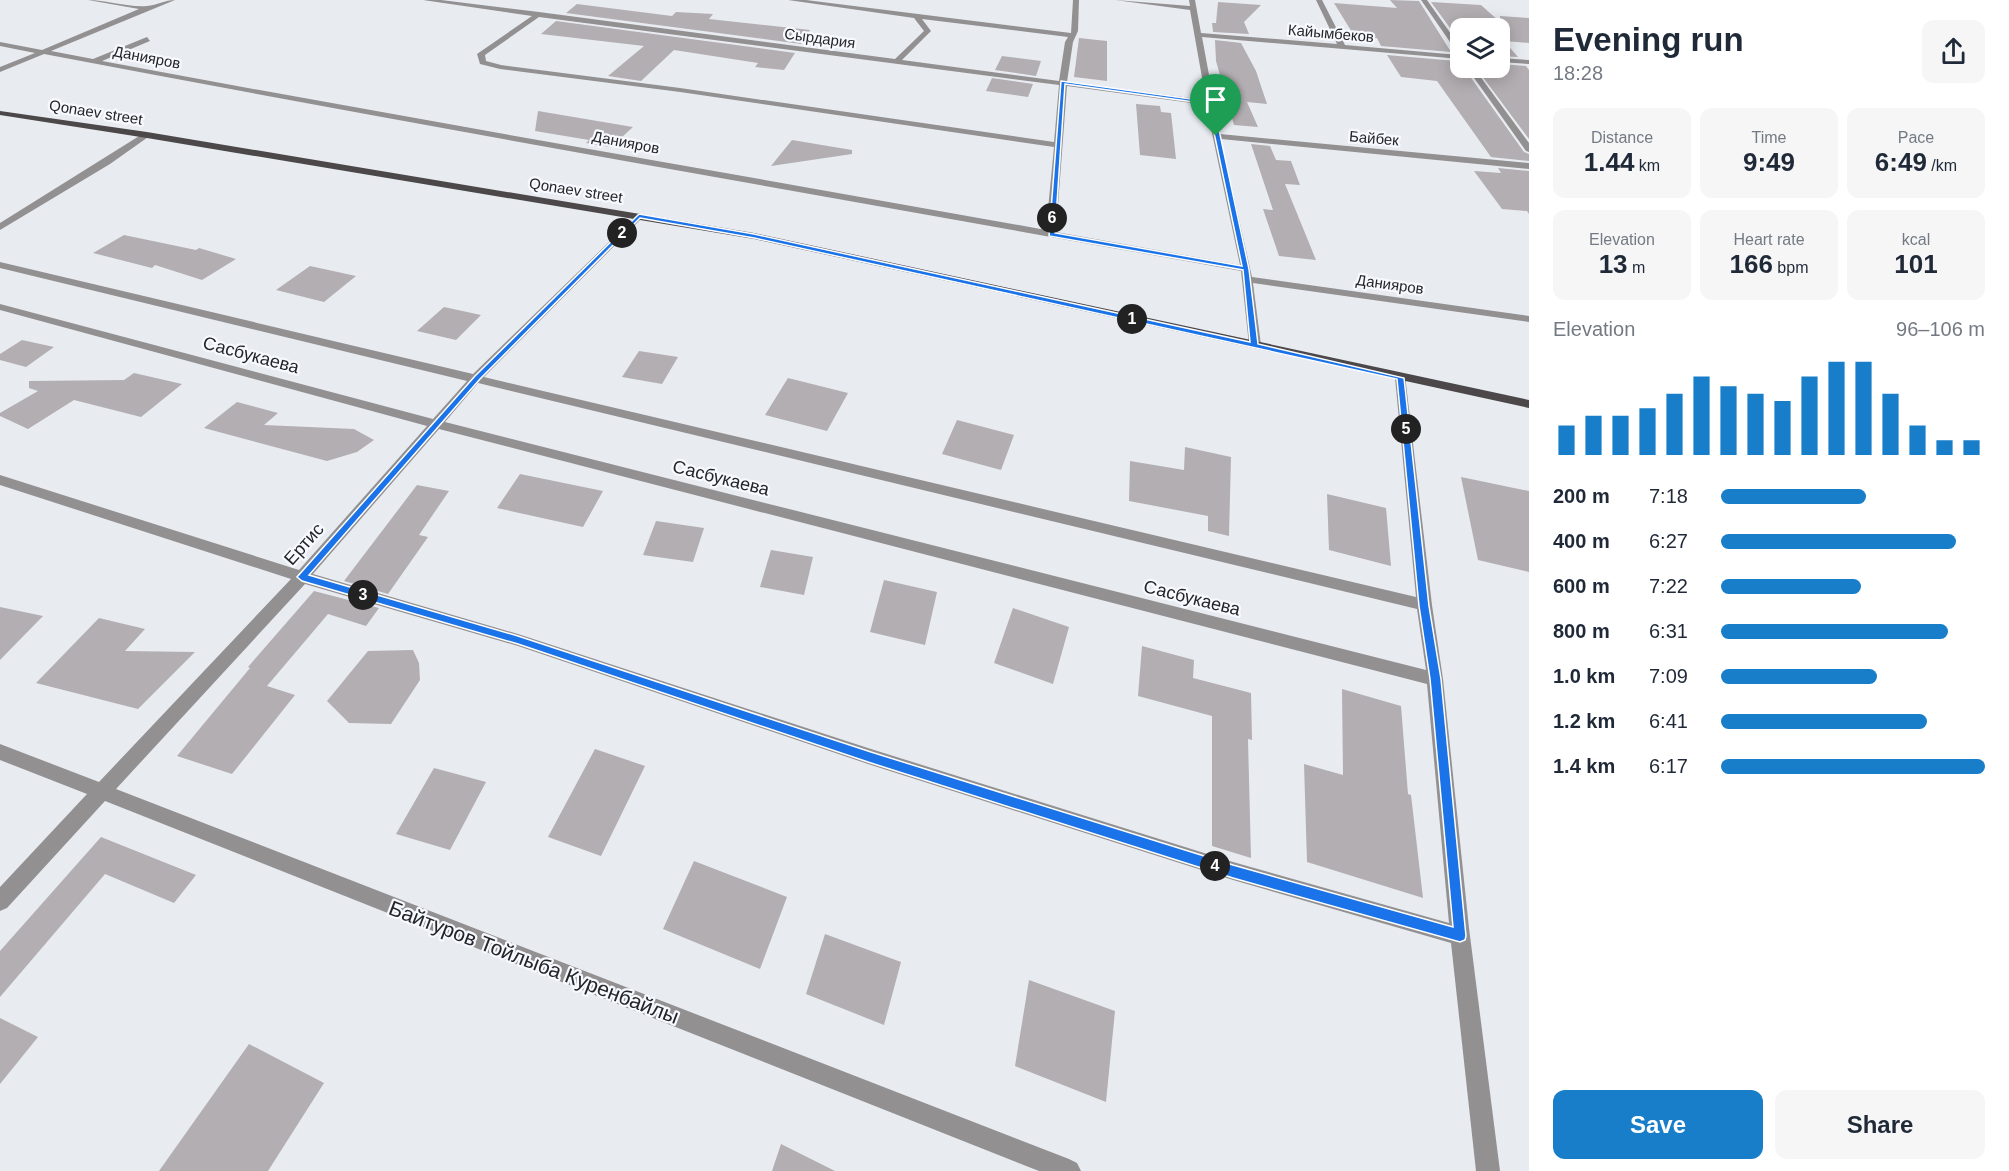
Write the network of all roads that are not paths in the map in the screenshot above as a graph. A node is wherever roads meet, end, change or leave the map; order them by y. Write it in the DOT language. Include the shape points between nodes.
graph roads {
  1 [pos="91,0"];
  2 [pos="172,0"];
  3 [pos="426,0"];
  4 [pos="791,0"];
  5 [pos="1076,0"];
  6 [pos="1118,0"];
  7 [pos="1319,0"];
  8 [pos="1424,0"];
  9 [pos="1192,4"];
  10 [pos="144,8"];
  11 [pos="539,14"];
  12 [pos="916,16"];
  13 [pos="1073,34"];
  14 [pos="1198,35"];
  15 [pos="147,39"];
  16 [pos="1450,39"];
  17 [pos="0,44"];
  18 [pos="1342,47"];
  19 [pos="48,52"];
  20 [pos="1450,54"];
  21 [pos="1510,61"];
  22 [pos="93,62"];
  23 [pos="896,62"];
  24 [pos="1529,62"];
  25 [pos="0,70"];
  26 [pos="1478,78"];
  27 [pos="1063,82"];
  28 [pos="1211,103"];
  29 [pos="0,112"];
  30 [pos="147,135"];
  31 [pos="1216,136"];
  32 [pos="1057,145"];
  33 [pos="1529,149"];
  34 [pos="1529,166"];
  35 [pos="639,216"];
  36 [pos="0,227"];
  37 [pos="1051,234"];
  38 [pos="0,265"];
  39 [pos="1246,274"];
  40 [pos="0,307"];
  41 [pos="1529,319"];
  42 [pos="1255,345"];
  43 [pos="477,377"];
  44 [pos="1401,378"];
  45 [pos="1529,404"];
  46 [pos="437,424"];
  47 [pos="0,480"];
  48 [pos="302,577"];
  49 [pos="1424,606"];
  50 [pos="1435,679"];
  51 [pos="0,752"];
  52 [pos="99,792"];
  53 [pos="0,901"];
  54 [pos="1460,936"];
  55 [pos="1069,1171"];
  56 [pos="1488,1171"];
  1 -- 10 [label="street"];
  2 -- 10 [label="street"];
  3 -- 11 [label="street, Сырдария"];
  4 -- 12 [label="street"];
  5 -- 13 [label="street"];
  6 -- 9 [label="street"];
  7 -- 18 [label="street"];
  8 -- 16 [label="street"];
  9 -- 14 [label="street"];
  10 -- 19 [label="street"];
  11 -- 23 [label="street, Сырдария"];
  11 -- 32 [label="street" via="481,54 483,62"];
  12 -- 13 [label="street"];
  12 -- 23 [label="street" via="928,31"];
  13 -- 27 [label="street"];
  14 -- 18 [label="street, Кайымбеков"];
  14 -- 28 [label="street"];
  15 -- 22 [label="street"];
  17 -- 19 [label="street, Данияров"];
  18 -- 20 [label="street, Кайымбеков"];
  19 -- 22 [label="street, Данияров"];
  19 -- 25 [label="street"];
  21 -- 24 [label="street"];
  22 -- 37 [label="street, Данияров"];
  23 -- 27 [label="street, Сырдария"];
  26 -- 33 [label="street"];
  27 -- 28 [label="street, Сырдария"];
  27 -- 32 [label="street"];
  28 -- 31 [label="street"];
  29 -- 30 [label="main road, Qonaev street"];
  30 -- 35 [label="main road, Qonaev street"];
  30 -- 36 [label="street"];
  31 -- 34 [label="street, Байбек"];
  31 -- 39 [label="street"];
  32 -- 37 [label="street"];
  35 -- 42 [label="main road, Qonaev street" via="754,236"];
  35 -- 43 [label="street, Ертис"];
  37 -- 39 [label="street, Данияров"];
  38 -- 43 [label="street, Сасбукаева"];
  39 -- 41 [label="street, Данияров"];
  39 -- 42 [label="street"];
  40 -- 46 [label="street, Сасбукаева"];
  42 -- 44 [label="main road, Qonaev street"];
  43 -- 46 [label="street, Ертис"];
  43 -- 49 [label="street, Сасбукаева"];
  44 -- 45 [label="main road, Qonaev street"];
  44 -- 49 [label="street"];
  46 -- 48 [label="street, Ертис"];
  46 -- 50 [label="street, Сасбукаева"];
  47 -- 48 [label="street"];
  48 -- 52 [label="street, Ертис"];
  48 -- 54 [label="street" via="518,640 871,758 1233,872"];
  49 -- 50 [label="street"];
  50 -- 54 [label="street"];
  51 -- 52 [label="street, Байтуров Тойлыба Куренбайлы"];
  52 -- 53 [label="street, Ертис"];
  52 -- 55 [label="street, Байтуров Тойлыба Куренбайлы"];
  54 -- 56 [label="street"];
}
